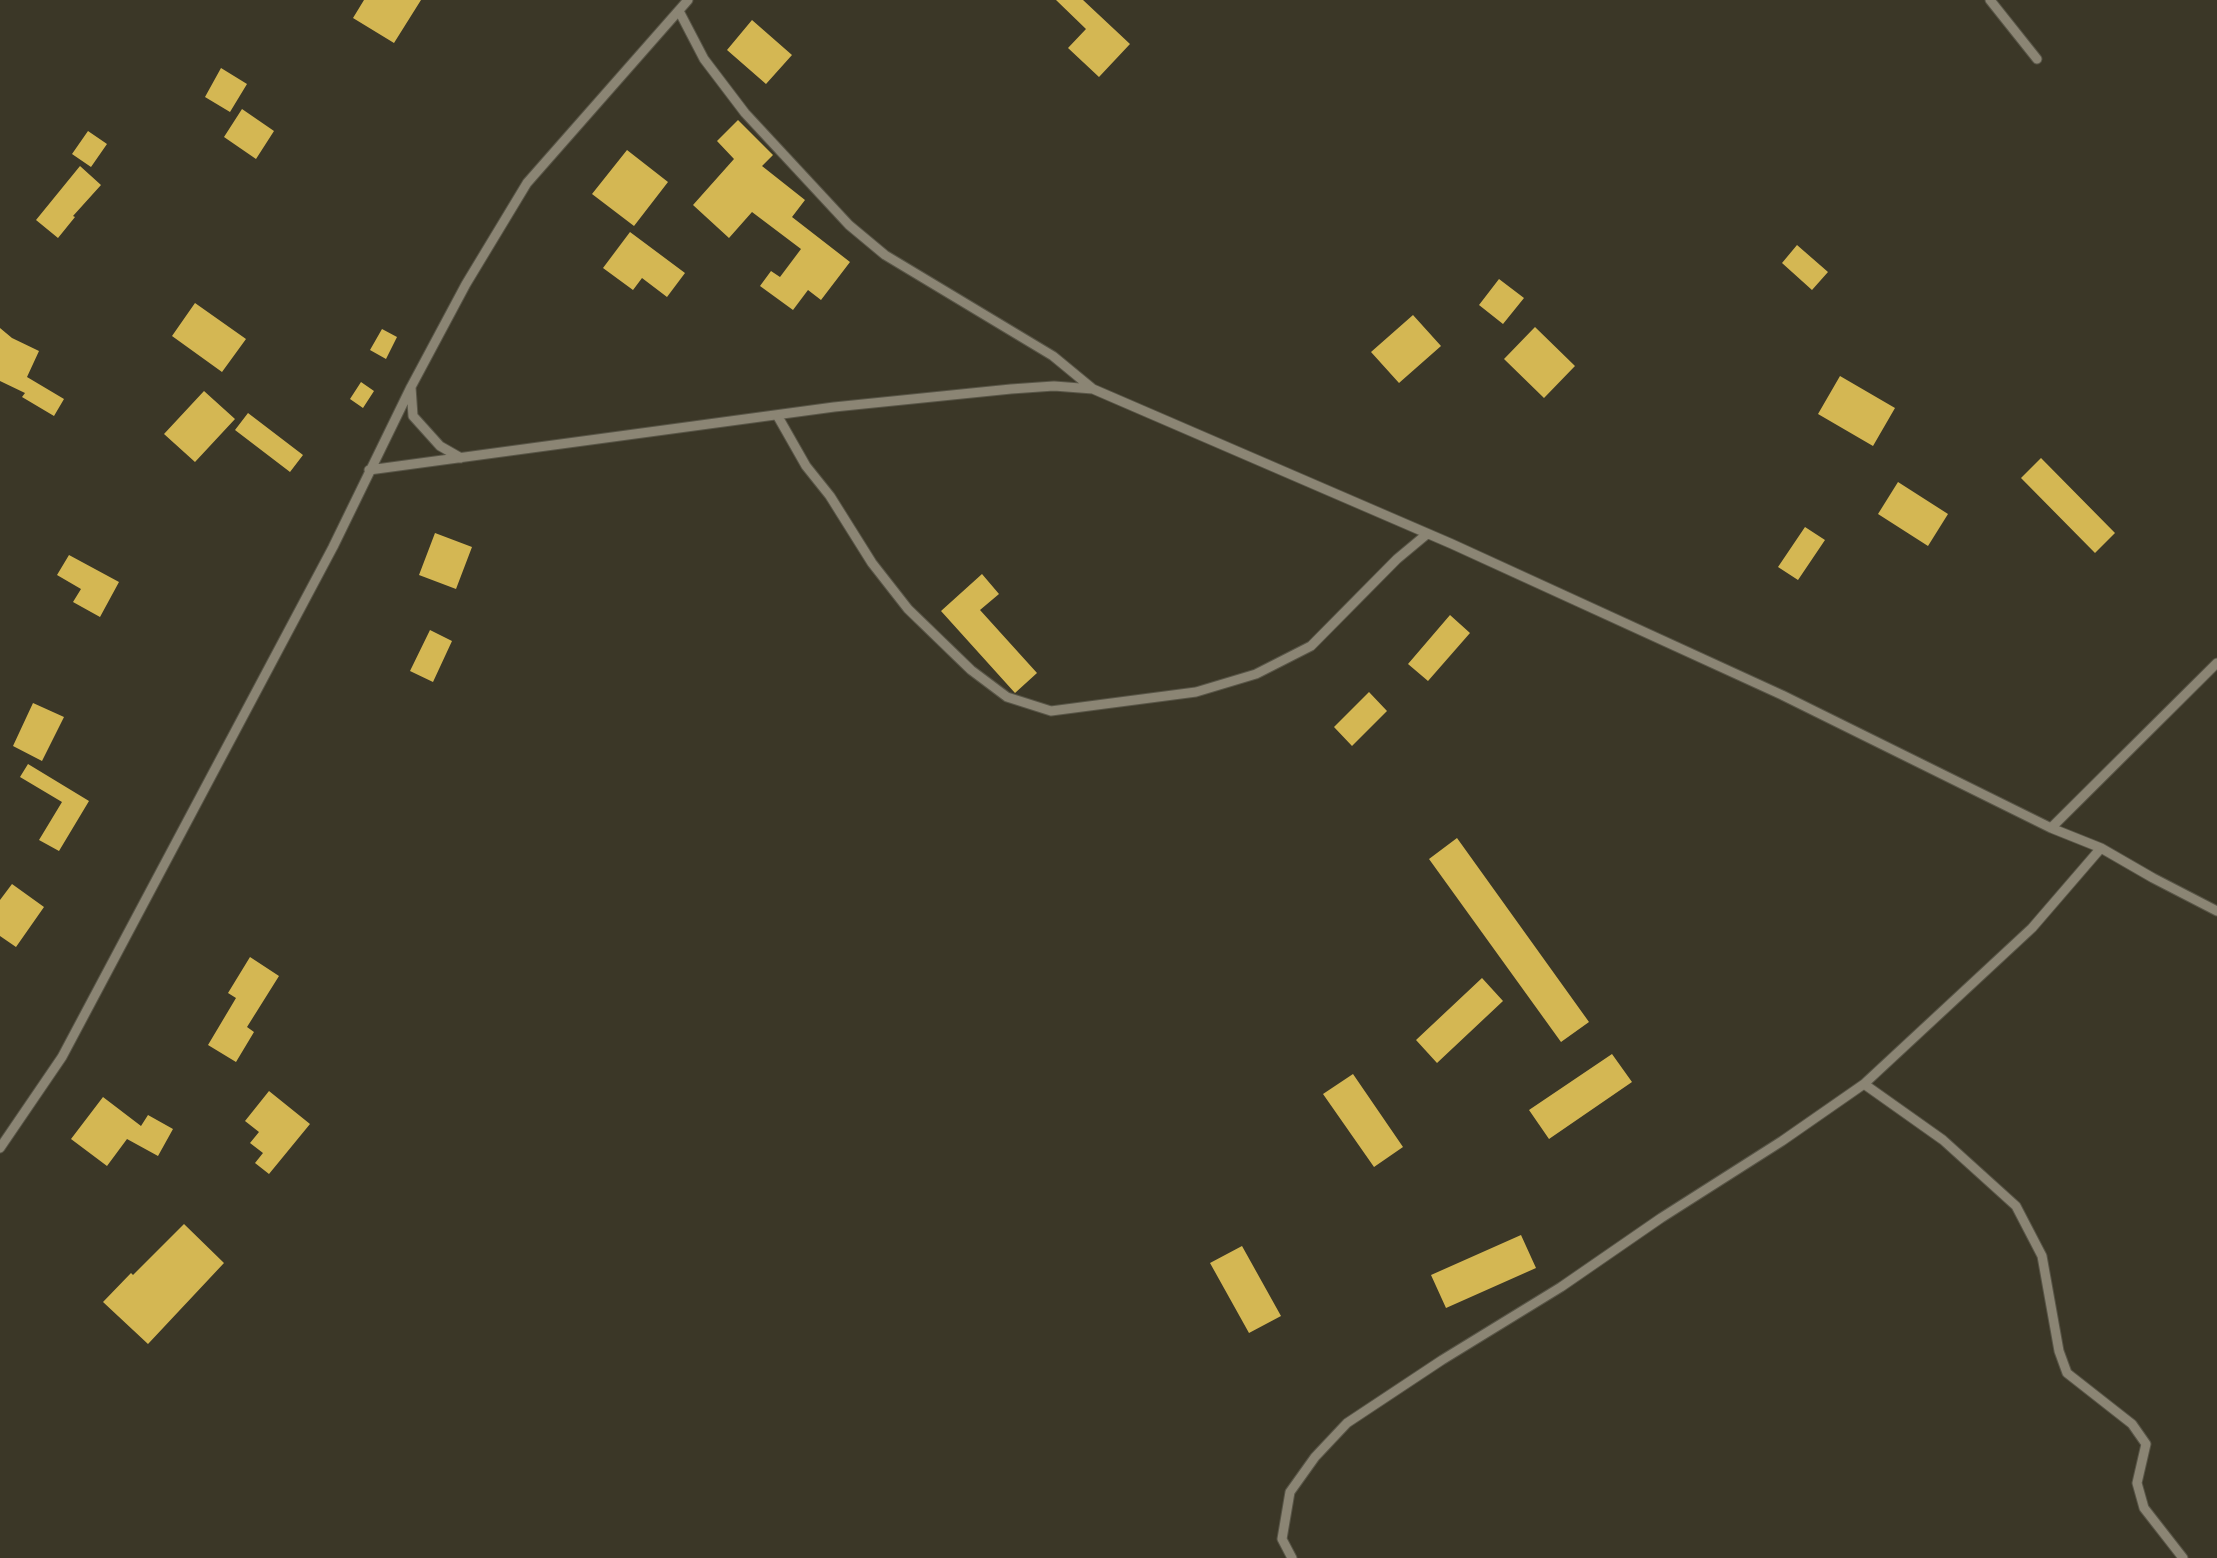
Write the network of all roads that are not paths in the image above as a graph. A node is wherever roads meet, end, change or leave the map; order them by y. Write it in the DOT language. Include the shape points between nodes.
graph roads {
  1 [pos="688,0"];
  2 [pos="1990,0"];
  3 [pos="679,11"];
  4 [pos="2037,59"];
  5 [pos="411,387"];
  6 [pos="1093,389"];
  7 [pos="777,415"];
  8 [pos="461,458"];
  9 [pos="369,470"];
  10 [pos="1427,534"];
  11 [pos="2217,663"];
  12 [pos="2051,828"];
  13 [pos="2101,848"];
  14 [pos="2217,911"];
  15 [pos="1864,1084"];
  16 [pos="0,1148"];
  17 [pos="1292,1558"];
  18 [pos="2183,1558"];
  1 -- 3 [label="street"];
  2 -- 4 [label="street"];
  3 -- 5 [label="street" via="527,183 466,284"];
  3 -- 6 [label="street" via="704,59 746,113 849,225 885,255 1052,356"];
  5 -- 8 [label="street" via="413,416 440,446"];
  5 -- 9 [label="street"];
  6 -- 7 [label="street" via="1054,386 1011,388"];
  6 -- 10 [label="street"];
  7 -- 8 [label="street"];
  7 -- 10 [label="street" via="806,466 830,496 872,563 908,609 971,670 1007,696 1051,711 1196,692 1256,674 1311,646 1397,559"];
  8 -- 9 [label="street"];
  9 -- 16 [label="street" via="333,547 62,1057"];
  10 -- 12 [label="street" via="1782,694"];
  11 -- 12 [label="street"];
  12 -- 13 [label="street"];
  13 -- 14 [label="street"];
  13 -- 15 [label="street" via="2032,928"];
  15 -- 17 [label="street" via="1561,1287 1347,1422 1315,1457 1290,1492 1282,1539"];
  15 -- 18 [label="street" via="1943,1140 2016,1206 2042,1256 2066,1373 2132,1424 2146,1444 2137,1483 2144,1508"];
}
